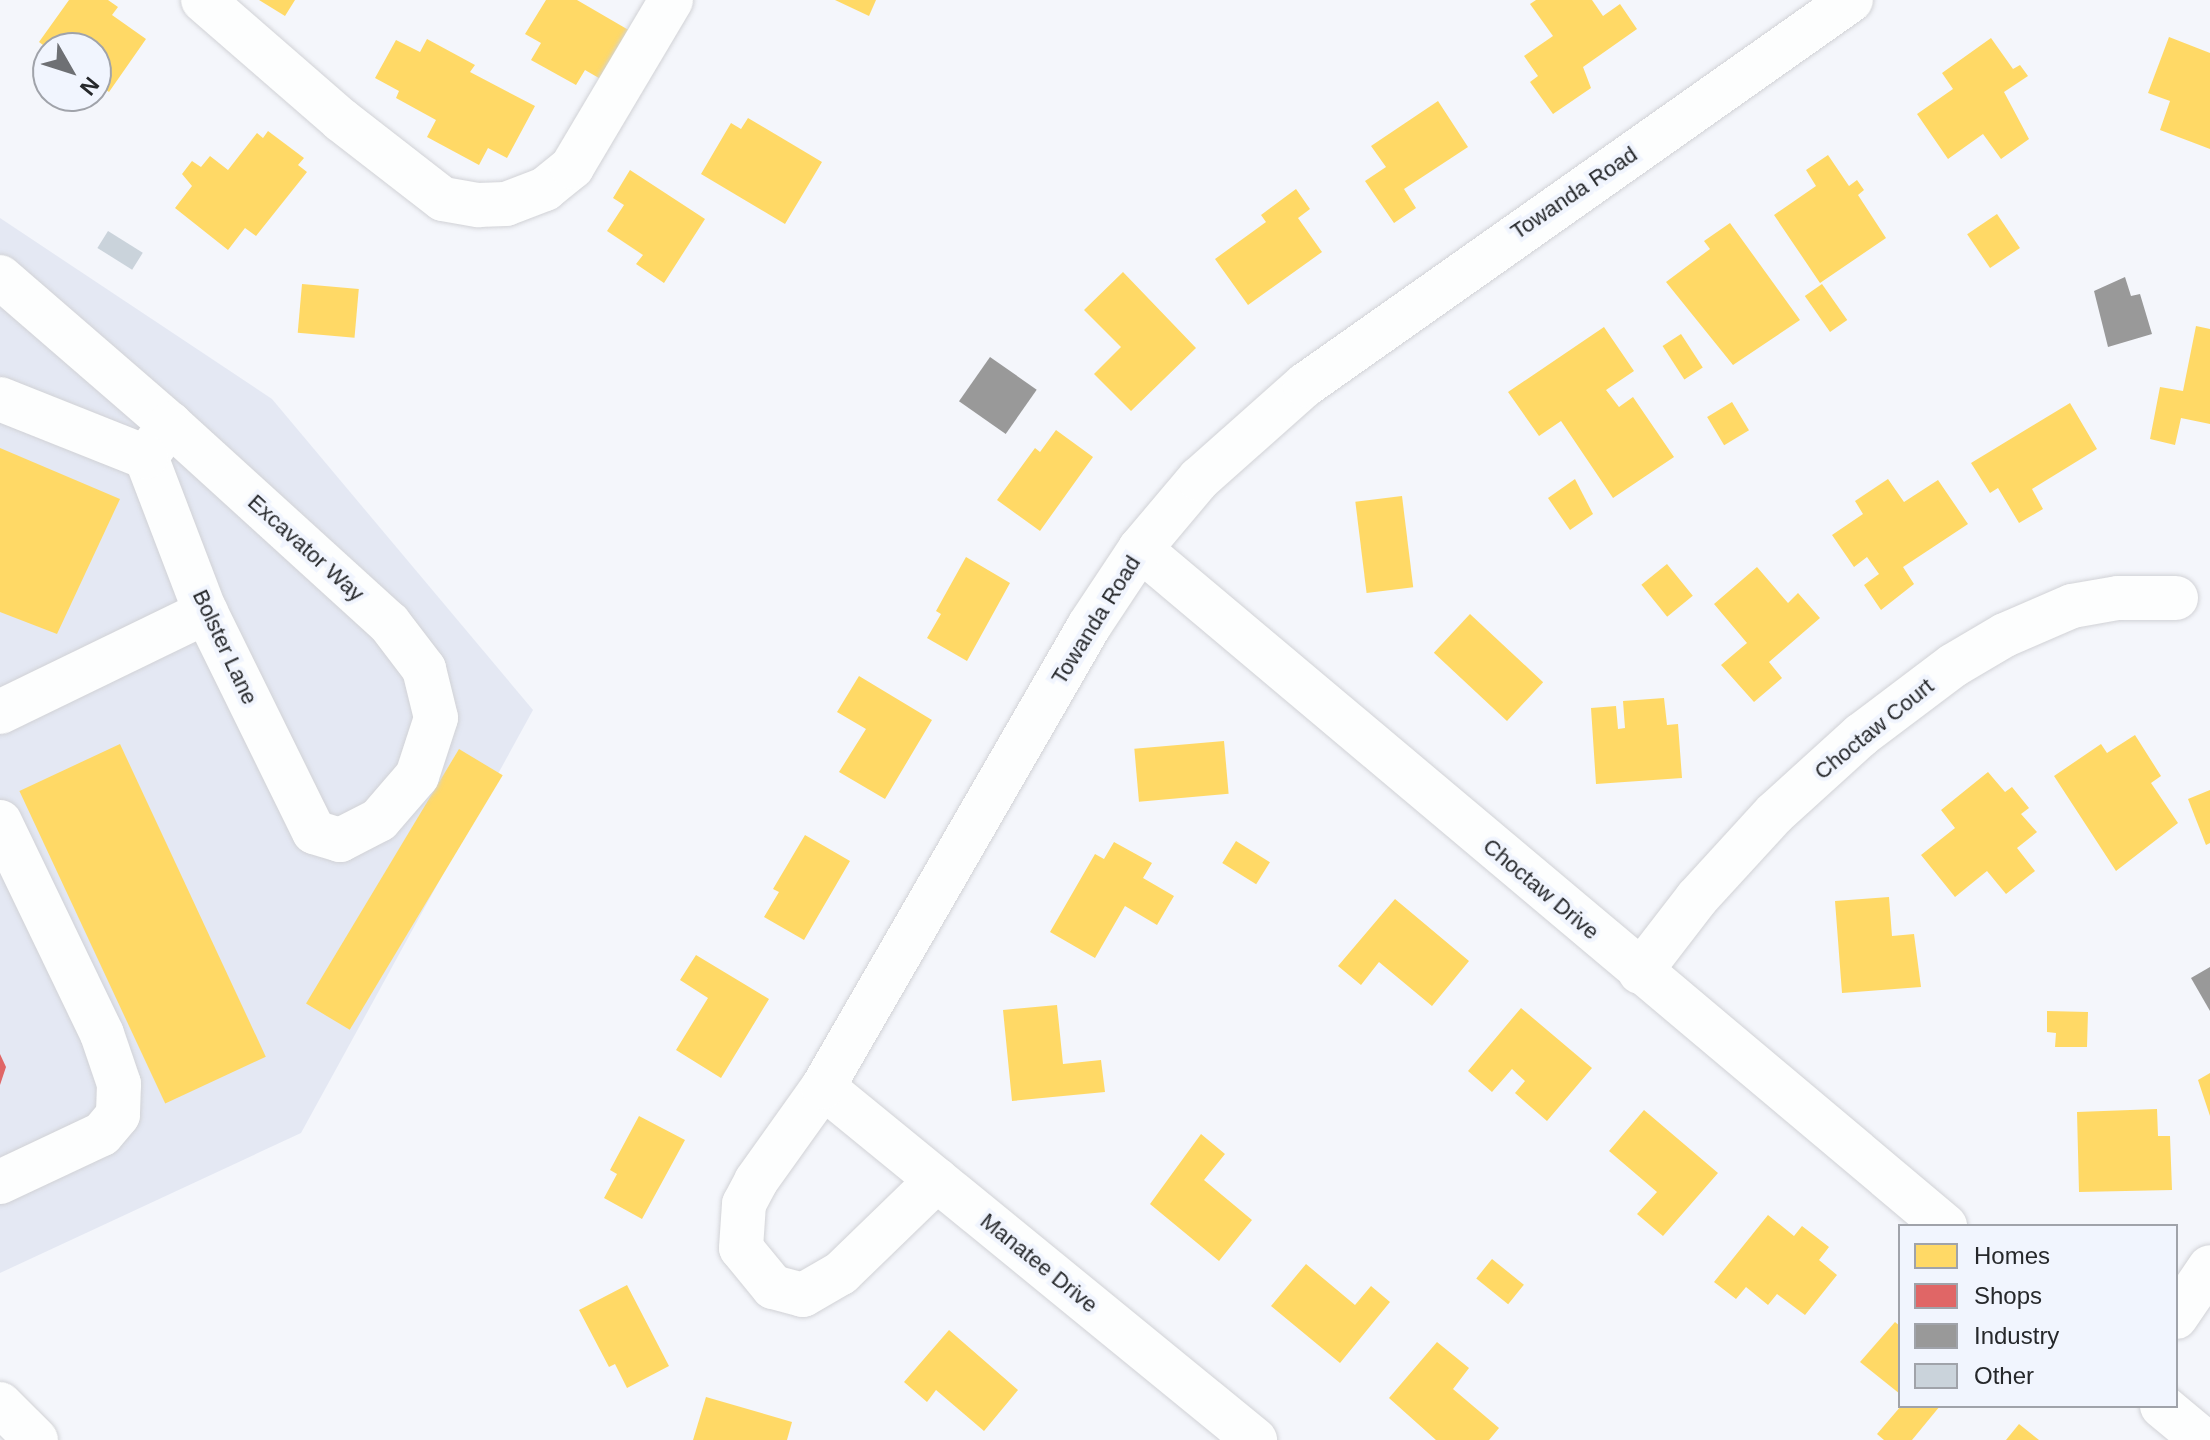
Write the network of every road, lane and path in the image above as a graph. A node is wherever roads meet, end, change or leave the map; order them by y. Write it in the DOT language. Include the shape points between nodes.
graph roads {
  1 [pos="203,0"];
  2 [pos="671,0"];
  3 [pos="1851,0"];
  4 [pos="0,277"];
  5 [pos="0,399"];
  6 [pos="158,441"];
  7 [pos="1140,549"];
  8 [pos="2176,598"];
  9 [pos="206,612"];
  10 [pos="0,712"];
  11 [pos="0,822"];
  12 [pos="314,832"];
  13 [pos="1640,972"];
  14 [pos="823,1087"];
  15 [pos="937,1180"];
  16 [pos="0,1182"];
  17 [pos="1943,1224"];
  18 [pos="2210,1267"];
  19 [pos="2178,1314"];
  20 [pos="0,1404"];
  21 [pos="2164,1408"];
  22 [pos="36,1440"];
  23 [pos="1255,1440"];
  24 [pos="2203,1440"];
  1 -- 2 [label="street" via="341,120 443,199 506,204 545,189 579,159"];
  3 -- 7 [label="street, Towanda Road" via="1305,385 1199,479"];
  4 -- 6 [label="street, Excavator Way"];
  5 -- 6 [label="street"];
  6 -- 9 [label="street, Bolster Lane"];
  6 -- 12 [label="street, Excavator Way" via="389,623 424,669 436,718 417,776 379,820 340,840"];
  7 -- 13 [label="street, Choctaw Drive"];
  7 -- 14 [label="street, Towanda Road" via="1089,626"];
  8 -- 13 [label="street, Choctaw Court" via="2118,598 2072,606 2005,635 1954,665 1861,735 1775,813 1697,898"];
  9 -- 10 [label="street"];
  9 -- 12 [label="street, Bolster Lane"];
  11 -- 16 [label="street" via="102,1034 119,1084 118,1115 102,1134"];
  13 -- 17 [label="street, Choctaw Drive"];
  14 -- 15 [label="street, Manatee Drive"];
  14 -- 15 [label="street, Towanda Road" via="744,1204 741,1248 773,1287 803,1295 820,1288"];
  15 -- 23 [label="street, Manatee Drive"];
  18 -- 19 [label="street"];
  20 -- 22 [label="street"];
  21 -- 24 [label="street"];
}
